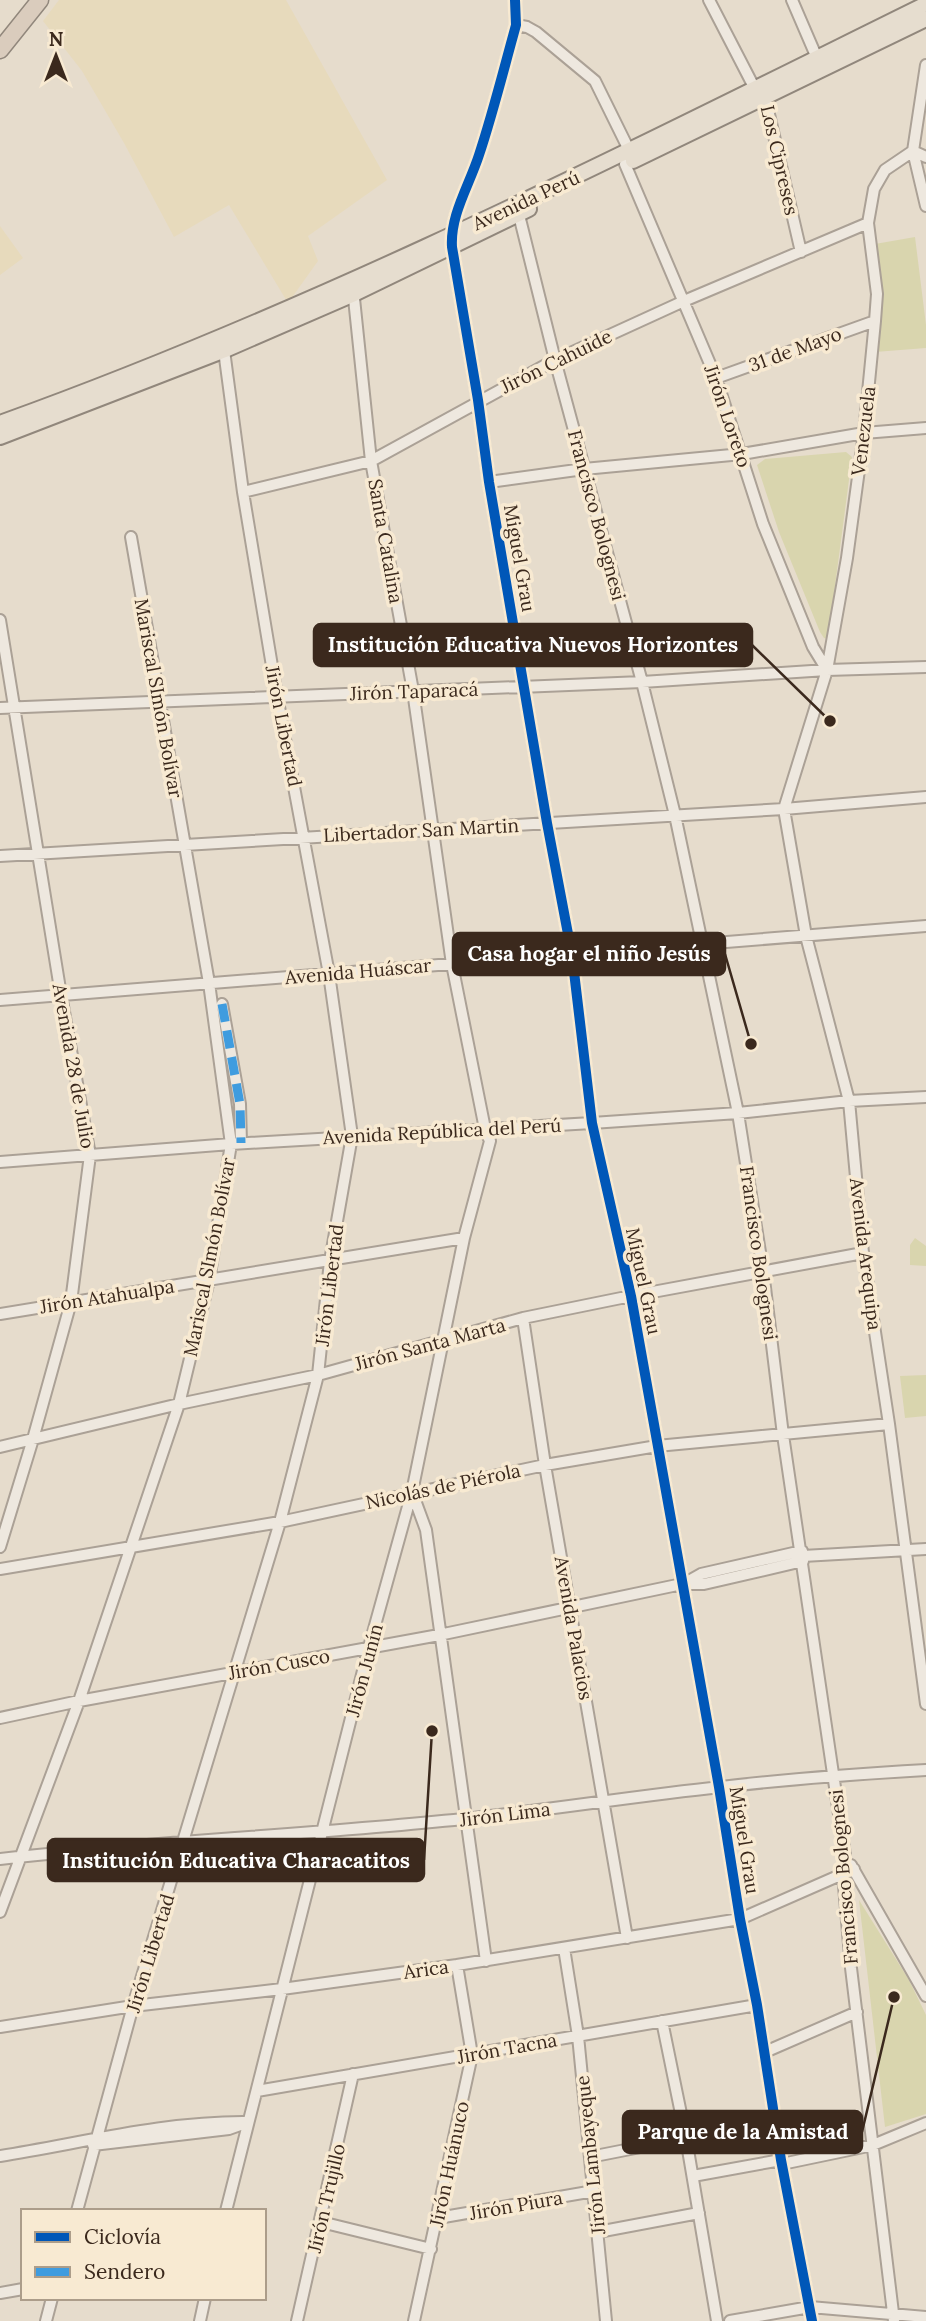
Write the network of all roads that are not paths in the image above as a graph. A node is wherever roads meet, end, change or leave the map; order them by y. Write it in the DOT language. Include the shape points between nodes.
graph roads {
  1 [pos="40,0"];
  2 [pos="515,0"];
  3 [pos="709,0"];
  4 [pos="792,0"];
  5 [pos="926,4"];
  6 [pos="926,19"];
  7 [pos="516,25"];
  8 [pos="0,50"];
  9 [pos="819,63"];
  10 [pos="926,65"];
  11 [pos="760,93"];
  12 [pos="913,151"];
  13 [pos="926,157"];
  14 [pos="630,159"];
  15 [pos="926,206"];
  16 [pos="517,209"];
  17 [pos="868,223"];
  18 [pos="451,241"];
  19 [pos="801,252"];
  20 [pos="353,288"];
  21 [pos="684,301"];
  22 [pos="875,321"];
  23 [pos="223,343"];
  24 [pos="555,360"];
  25 [pos="716,378"];
  26 [pos="478,400"];
  27 [pos="0,423"];
  28 [pos="926,428"];
  29 [pos="864,433"];
  30 [pos="0,437"];
  31 [pos="742,454"];
  32 [pos="371,461"];
  33 [pos="584,469"];
  34 [pos="489,482"];
  35 [pos="243,492"];
  36 [pos="131,537"];
  37 [pos="0,621"];
  38 [pos="926,667"];
  39 [pos="827,670"];
  40 [pos="642,682"];
  41 [pos="525,687"];
  42 [pos="412,691"];
  43 [pos="277,696"];
  44 [pos="159,701"];
  45 [pos="0,708"];
  46 [pos="14,708"];
  47 [pos="926,797"];
  48 [pos="784,809"];
  49 [pos="675,816"];
  50 [pos="547,823"];
  51 [pos="432,830"];
  52 [pos="305,837"];
  53 [pos="184,845"];
  54 [pos="38,853"];
  55 [pos="0,856"];
  56 [pos="926,926"];
  57 [pos="806,936"];
  58 [pos="703,944"];
  59 [pos="572,954"];
  60 [pos="452,964"];
  61 [pos="329,974"];
  62 [pos="209,983"];
  63 [pos="61,995"];
  64 [pos="0,1000"];
  65 [pos="222,1004"];
  66 [pos="926,1097"];
  67 [pos="849,1101"];
  68 [pos="738,1113"];
  69 [pos="592,1123"];
  70 [pos="485,1129"];
  71 [pos="352,1136"];
  72 [pos="236,1143"];
  73 [pos="90,1155"];
  74 [pos="0,1162"];
  75 [pos="464,1238"];
  76 [pos="863,1253"];
  77 [pos="330,1261"];
  78 [pos="763,1271"];
  79 [pos="209,1280"];
  80 [pos="631,1296"];
  81 [pos="71,1302"];
  82 [pos="0,1314"];
  83 [pos="523,1318"];
  84 [pos="442,1341"];
  85 [pos="318,1375"];
  86 [pos="179,1404"];
  87 [pos="889,1424"];
  88 [pos="783,1435"];
  89 [pos="33,1439"];
  90 [pos="657,1446"];
  91 [pos="0,1447"];
  92 [pos="545,1465"];
  93 [pos="412,1492"];
  94 [pos="280,1522"];
  95 [pos="0,1547"];
  96 [pos="130,1547"];
  97 [pos="926,1549"];
  98 [pos="904,1550"];
  99 [pos="802,1556"];
  100 [pos="0,1569"];
  101 [pos="682,1584"];
  102 [pos="571,1608"];
  103 [pos="439,1635"];
  104 [pos="369,1647"];
  105 [pos="233,1672"];
  106 [pos="79,1702"];
  107 [pos="926,1704"];
  108 [pos="0,1718"];
  109 [pos="926,1770"];
  110 [pos="834,1776"];
  111 [pos="719,1787"];
  112 [pos="603,1802"];
  113 [pos="465,1819"];
  114 [pos="322,1832"];
  115 [pos="184,1841"];
  116 [pos="20,1857"];
  117 [pos="0,1859"];
  118 [pos="848,1872"];
  119 [pos="0,1912"];
  120 [pos="740,1919"];
  121 [pos="627,1937"];
  122 [pos="564,1948"];
  123 [pos="486,1961"];
  124 [pos="457,1965"];
  125 [pos="282,1989"];
  126 [pos="926,1996"];
  127 [pos="757,2005"];
  128 [pos="133,2006"];
  129 [pos="857,2012"];
  130 [pos="662,2021"];
  131 [pos="0,2027"];
  132 [pos="578,2036"];
  133 [pos="765,2052"];
  134 [pos="472,2055"];
  135 [pos="354,2074"];
  136 [pos="257,2091"];
  137 [pos="248,2122"];
  138 [pos="926,2123"];
  139 [pos="686,2138"];
  140 [pos="97,2141"];
  141 [pos="873,2145"];
  142 [pos="0,2156"];
  143 [pos="590,2157"];
  144 [pos="782,2162"];
  145 [pos="692,2176"];
  146 [pos="594,2191"];
  147 [pos="78,2209"];
  148 [pos="226,2209"];
  149 [pos="699,2213"];
  150 [pos="438,2218"];
  151 [pos="321,2222"];
  152 [pos="598,2232"];
  153 [pos="431,2249"];
  154 [pos="21,2289"];
  155 [pos="0,2293"];
  156 [pos="52,2300"];
  157 [pos="205,2300"];
  158 [pos="810,2307"];
  159 [pos="894,2318"];
  160 [pos="926,2318"];
  161 [pos="47,2321"];
  162 [pos="200,2321"];
  163 [pos="298,2321"];
  164 [pos="414,2321"];
  165 [pos="606,2321"];
  166 [pos="717,2321"];
  167 [pos="730,2321"];
  168 [pos="812,2321"];
  1 -- 8 [label="highway"];
  2 -- 7 [label="street"];
  3 -- 11 [label="street, Los Cipreses"];
  4 -- 9 [label="street"];
  5 -- 9 [label="main road, Avenida Perú"];
  6 -- 9 [label="main road, Avenida Perú"];
  7 -- 14 [label="street, Jirón Loreto" via="536,32 595,81"];
  7 -- 18 [label="street"];
  9 -- 11 [label="main road, Avenida Perú"];
  10 -- 12 [label="street"];
  11 -- 14 [label="main road, Avenida Perú"];
  11 -- 19 [label="street, Los Cipreses"];
  12 -- 13 [label="street"];
  12 -- 15 [label="street"];
  12 -- 17 [label="street, Venezuela" via="885,170 874,189"];
  14 -- 16 [label="main road, Avenida Perú"];
  14 -- 21 [label="street, Jirón Loreto"];
  16 -- 18 [label="main road, Avenida Perú"];
  16 -- 24 [label="street, Francisco Bolognesi"];
  17 -- 19 [label="street, Jirón Cahuide"];
  17 -- 22 [label="street, Venezuela" via="877,294"];
  18 -- 20 [label="main road, Avenida Perú"];
  18 -- 26 [label="street, Miguel Grau"];
  19 -- 21 [label="street, Jirón Cahuide"];
  20 -- 23 [label="main road, Avenida Perú"];
  20 -- 32 [label="street, Santa Catalina"];
  21 -- 24 [label="street, Jirón Cahuide"];
  21 -- 25 [label="street, Jirón Loreto"];
  22 -- 25 [label="street, 31 de Mayo"];
  22 -- 29 [label="street, Venezuela"];
  23 -- 27 [label="main road, Avenida Perú"];
  23 -- 30 [label="main road, Avenida Perú"];
  23 -- 35 [label="street, Jirón Libertad"];
  24 -- 26 [label="street, Jirón Cahuide"];
  24 -- 33 [label="street, Francisco Bolognesi"];
  25 -- 31 [label="street, Jirón Loreto"];
  26 -- 32 [label="street, Jirón Cahuide"];
  26 -- 34 [label="street, Miguel Grau"];
  28 -- 29 [label="street"];
  29 -- 31 [label="street"];
  29 -- 39 [label="street, Venezuela"];
  31 -- 33 [label="street"];
  31 -- 39 [label="street, Jirón Loreto" via="763,524 813,647"];
  32 -- 35 [label="street, Jirón Cahuide"];
  32 -- 42 [label="street, Santa Catalina"];
  33 -- 34 [label="street"];
  33 -- 40 [label="street, Francisco Bolognesi"];
  34 -- 41 [label="street, Miguel Grau"];
  35 -- 43 [label="street, Jirón Libertad"];
  36 -- 44 [label="street, Mariscal SImón Bolívar"];
  37 -- 46 [label="street, Avenida 28 de Julio"];
  38 -- 39 [label="street, Jirón Taparacá"];
  39 -- 40 [label="street, Jirón Taparacá"];
  39 -- 48 [label="street, Venezuela"];
  40 -- 41 [label="street, Jirón Taparacá"];
  40 -- 49 [label="street, Francisco Bolognesi"];
  41 -- 42 [label="street, Jirón Taparacá"];
  41 -- 50 [label="street, Miguel Grau"];
  42 -- 43 [label="street, Jirón Taparacá"];
  42 -- 51 [label="street, Santa Catalina"];
  43 -- 44 [label="street, Jirón Taparacá"];
  43 -- 52 [label="street, Jirón Libertad"];
  44 -- 46 [label="street, Jirón Taparacá"];
  44 -- 53 [label="street, Mariscal SImón Bolívar"];
  45 -- 46 [label="street, Jirón Taparacá"];
  46 -- 54 [label="street, Avenida 28 de Julio"];
  47 -- 48 [label="street, Libertador San Martin"];
  48 -- 49 [label="street, Libertador San Martin"];
  48 -- 57 [label="street, Avenida Arequipa"];
  49 -- 50 [label="street, Libertador San Martin"];
  49 -- 58 [label="street, Francisco Bolognesi"];
  50 -- 51 [label="street, Libertador San Martin"];
  50 -- 59 [label="street, Miguel Grau"];
  51 -- 52 [label="street, Libertador San Martin"];
  51 -- 60 [label="street, Santa Catalina"];
  52 -- 53 [label="street, Libertador San Martin"];
  52 -- 61 [label="street, Jirón Libertad"];
  53 -- 54 [label="street, Libertador San Martin"];
  53 -- 62 [label="street, Mariscal SImón Bolívar"];
  54 -- 55 [label="street, Libertador San Martin"];
  54 -- 63 [label="street, Avenida 28 de Julio"];
  56 -- 57 [label="street, Avenida Huáscar"];
  57 -- 58 [label="street, Avenida Huáscar"];
  57 -- 67 [label="street, Avenida Arequipa"];
  58 -- 59 [label="street, Avenida Huáscar"];
  58 -- 68 [label="street, Francisco Bolognesi"];
  59 -- 60 [label="street, Avenida Huáscar"];
  59 -- 69 [label="street, Miguel Grau"];
  60 -- 61 [label="street, Avenida Huáscar"];
  60 -- 70 [label="street, Santa Catalina"];
  61 -- 62 [label="street, Avenida Huáscar"];
  61 -- 71 [label="street, Jirón Libertad"];
  62 -- 63 [label="street, Avenida Huáscar"];
  62 -- 72 [label="street, Mariscal SImón Bolívar"];
  63 -- 64 [label="street, Avenida Huáscar"];
  63 -- 73 [label="street, Avenida 28 de Julio"];
  65 -- 72 [label="street" via="240,1104"];
  66 -- 67 [label="street, Avenida República del Perú"];
  67 -- 68 [label="street, Avenida República del Perú"];
  67 -- 76 [label="street, Avenida Arequipa"];
  68 -- 69 [label="street, Avenida República del Perú"];
  68 -- 78 [label="street, Francisco Bolognesi"];
  69 -- 70 [label="street, Avenida República del Perú"];
  69 -- 80 [label="street, Miguel Grau"];
  70 -- 71 [label="street, Avenida República del Perú"];
  70 -- 75 [label="street, Jirón Junín" via="490,1141"];
  71 -- 72 [label="street, Avenida República del Perú"];
  71 -- 77 [label="street, Jirón Libertad"];
  72 -- 73 [label="street, Avenida República del Perú"];
  72 -- 79 [label="street, Mariscal SImón Bolívar"];
  73 -- 74 [label="street, Avenida República del Perú"];
  73 -- 81 [label="street, Avenida 28 de Julio"];
  75 -- 77 [label="street, Jirón Atahualpa"];
  75 -- 84 [label="street, Jirón Junín"];
  76 -- 78 [label="street, Jirón Santa Marta"];
  76 -- 87 [label="street, Avenida Arequipa"];
  77 -- 79 [label="street, Jirón Atahualpa"];
  77 -- 85 [label="street, Jirón Libertad"];
  78 -- 80 [label="street, Jirón Santa Marta"];
  78 -- 88 [label="street, Francisco Bolognesi"];
  79 -- 81 [label="street, Jirón Atahualpa"];
  79 -- 86 [label="street, Mariscal SImón Bolívar"];
  80 -- 83 [label="street, Jirón Santa Marta"];
  80 -- 90 [label="street, Miguel Grau"];
  81 -- 82 [label="street, Jirón Atahualpa"];
  81 -- 89 [label="street, Avenida 28 de Julio"];
  83 -- 84 [label="street, Jirón Santa Marta"];
  83 -- 92 [label="street, Avenida Palacios"];
  84 -- 85 [label="street, Jirón Santa Marta"];
  84 -- 93 [label="street, Jirón Junín"];
  85 -- 86 [label="street, Jirón Santa Marta"];
  85 -- 94 [label="street, Jirón Libertad"];
  86 -- 89 [label="street, Jirón Santa Marta"];
  86 -- 96 [label="street, Mariscal SImón Bolívar"];
  87 -- 88 [label="street, Nicolás de Piérola"];
  87 -- 98 [label="street, Avenida Arequipa"];
  88 -- 90 [label="street, Nicolás de Piérola"];
  88 -- 99 [label="street, Francisco Bolognesi"];
  89 -- 91 [label="street, Jirón Santa Marta"];
  89 -- 95 [label="street, Avenida 28 de Julio"];
  90 -- 92 [label="street, Nicolás de Piérola"];
  90 -- 101 [label="street, Miguel Grau"];
  92 -- 93 [label="street, Nicolás de Piérola"];
  92 -- 102 [label="street, Avenida Palacios"];
  93 -- 94 [label="street, Nicolás de Piérola"];
  93 -- 103 [label="street" via="424,1522"];
  93 -- 104 [label="street, Jirón Junín"];
  94 -- 96 [label="street, Nicolás de Piérola"];
  94 -- 105 [label="street, Jirón Libertad"];
  96 -- 100 [label="street, Nicolás de Piérola"];
  96 -- 106 [label="street, Mariscal SImón Bolívar"];
  97 -- 98 [label="street, Jirón Cusco"];
  98 -- 99 [label="street, Jirón Cusco"];
  98 -- 107 [label="street, Avenida Arequipa"];
  99 -- 101 [label="street, Jirón Cusco" via="701,1574"];
  99 -- 110 [label="street, Francisco Bolognesi"];
  101 -- 102 [label="street, Jirón Cusco"];
  101 -- 111 [label="street, Miguel Grau"];
  102 -- 103 [label="street, Jirón Cusco"];
  102 -- 112 [label="street, Avenida Palacios"];
  103 -- 104 [label="street, Jirón Cusco"];
  103 -- 113 [label="street"];
  104 -- 105 [label="street, Jirón Cusco"];
  104 -- 114 [label="street, Jirón Junín"];
  105 -- 106 [label="street, Jirón Cusco"];
  105 -- 115 [label="street, Jirón Libertad"];
  106 -- 108 [label="street, Jirón Cusco"];
  106 -- 116 [label="street, Mariscal SImón Bolívar"];
  109 -- 110 [label="street, Jirón Lima"];
  110 -- 111 [label="street, Jirón Lima"];
  110 -- 118 [label="street, Francisco Bolognesi"];
  111 -- 112 [label="street, Jirón Lima"];
  111 -- 120 [label="street, Miguel Grau"];
  112 -- 113 [label="street, Jirón Lima"];
  112 -- 121 [label="street, Avenida Palacios"];
  113 -- 114 [label="street, Jirón Lima"];
  113 -- 123 [label="street"];
  114 -- 115 [label="street, Jirón Lima"];
  114 -- 125 [label="street, Jirón Junín"];
  115 -- 116 [label="street, Jirón Lima"];
  115 -- 128 [label="street, Jirón Libertad"];
  116 -- 117 [label="street, Jirón Lima"];
  116 -- 119 [label="street, Mariscal SImón Bolívar"];
  118 -- 120 [label="street, Arica"];
  118 -- 126 [label="street"];
  118 -- 129 [label="street, Francisco Bolognesi"];
  120 -- 121 [label="street, Arica"];
  120 -- 127 [label="street, Miguel Grau"];
  121 -- 122 [label="street, Arica"];
  122 -- 123 [label="street, Arica"];
  122 -- 132 [label="street, Jirón Lambayeque"];
  123 -- 124 [label="street, Arica"];
  124 -- 125 [label="street, Arica"];
  124 -- 134 [label="street, Jirón Huánuco"];
  125 -- 128 [label="street, Arica"];
  125 -- 136 [label="street, Jirón Junín"];
  127 -- 130 [label="street, Jirón Tacna"];
  127 -- 133 [label="street, Miguel Grau"];
  128 -- 131 [label="street, Arica"];
  128 -- 140 [label="street, Jirón Libertad"];
  129 -- 133 [label="street"];
  129 -- 141 [label="street, Francisco Bolognesi"];
  130 -- 132 [label="street, Jirón Tacna"];
  130 -- 139 [label="street"];
  132 -- 134 [label="street, Jirón Tacna"];
  132 -- 143 [label="street, Jirón Lambayeque"];
  133 -- 144 [label="street, Miguel Grau"];
  134 -- 135 [label="street, Jirón Tacna"];
  134 -- 150 [label="street, Jirón Huánuco"];
  135 -- 136 [label="street, Jirón Tacna"];
  135 -- 151 [label="street, Jirón Trujillo"];
  136 -- 137 [label="street, Jirón Junín"];
  137 -- 140 [label="street" via="226,2121"];
  137 -- 148 [label="street, Jirón Junín"];
  138 -- 141 [label="street"];
  139 -- 143 [label="street"];
  139 -- 145 [label="street"];
  140 -- 142 [label="street"];
  140 -- 147 [label="street, Jirón Libertad"];
  141 -- 144 [label="street"];
  141 -- 159 [label="street, Francisco Bolognesi"];
  143 -- 146 [label="street, Jirón Lambayeque"];
  144 -- 145 [label="street"];
  144 -- 158 [label="street, Miguel Grau"];
  145 -- 149 [label="street"];
  146 -- 150 [label="street, Jirón Piura"];
  146 -- 152 [label="street, Jirón Lambayeque"];
  149 -- 152 [label="street"];
  149 -- 166 [label="street"];
  150 -- 153 [label="street, Jirón Huánuco"];
  151 -- 153 [label="street"];
  151 -- 163 [label="street, Jirón Trujillo"];
  152 -- 165 [label="street, Jirón Lambayeque"];
  153 -- 164 [label="street, Jirón Huánuco"];
  154 -- 155 [label="street"];
  156 -- 161 [label="street"];
  157 -- 162 [label="street"];
  158 -- 159 [label="street"];
  158 -- 167 [label="street"];
  158 -- 168 [label="street, Miguel Grau"];
  159 -- 160 [label="street"];
}
